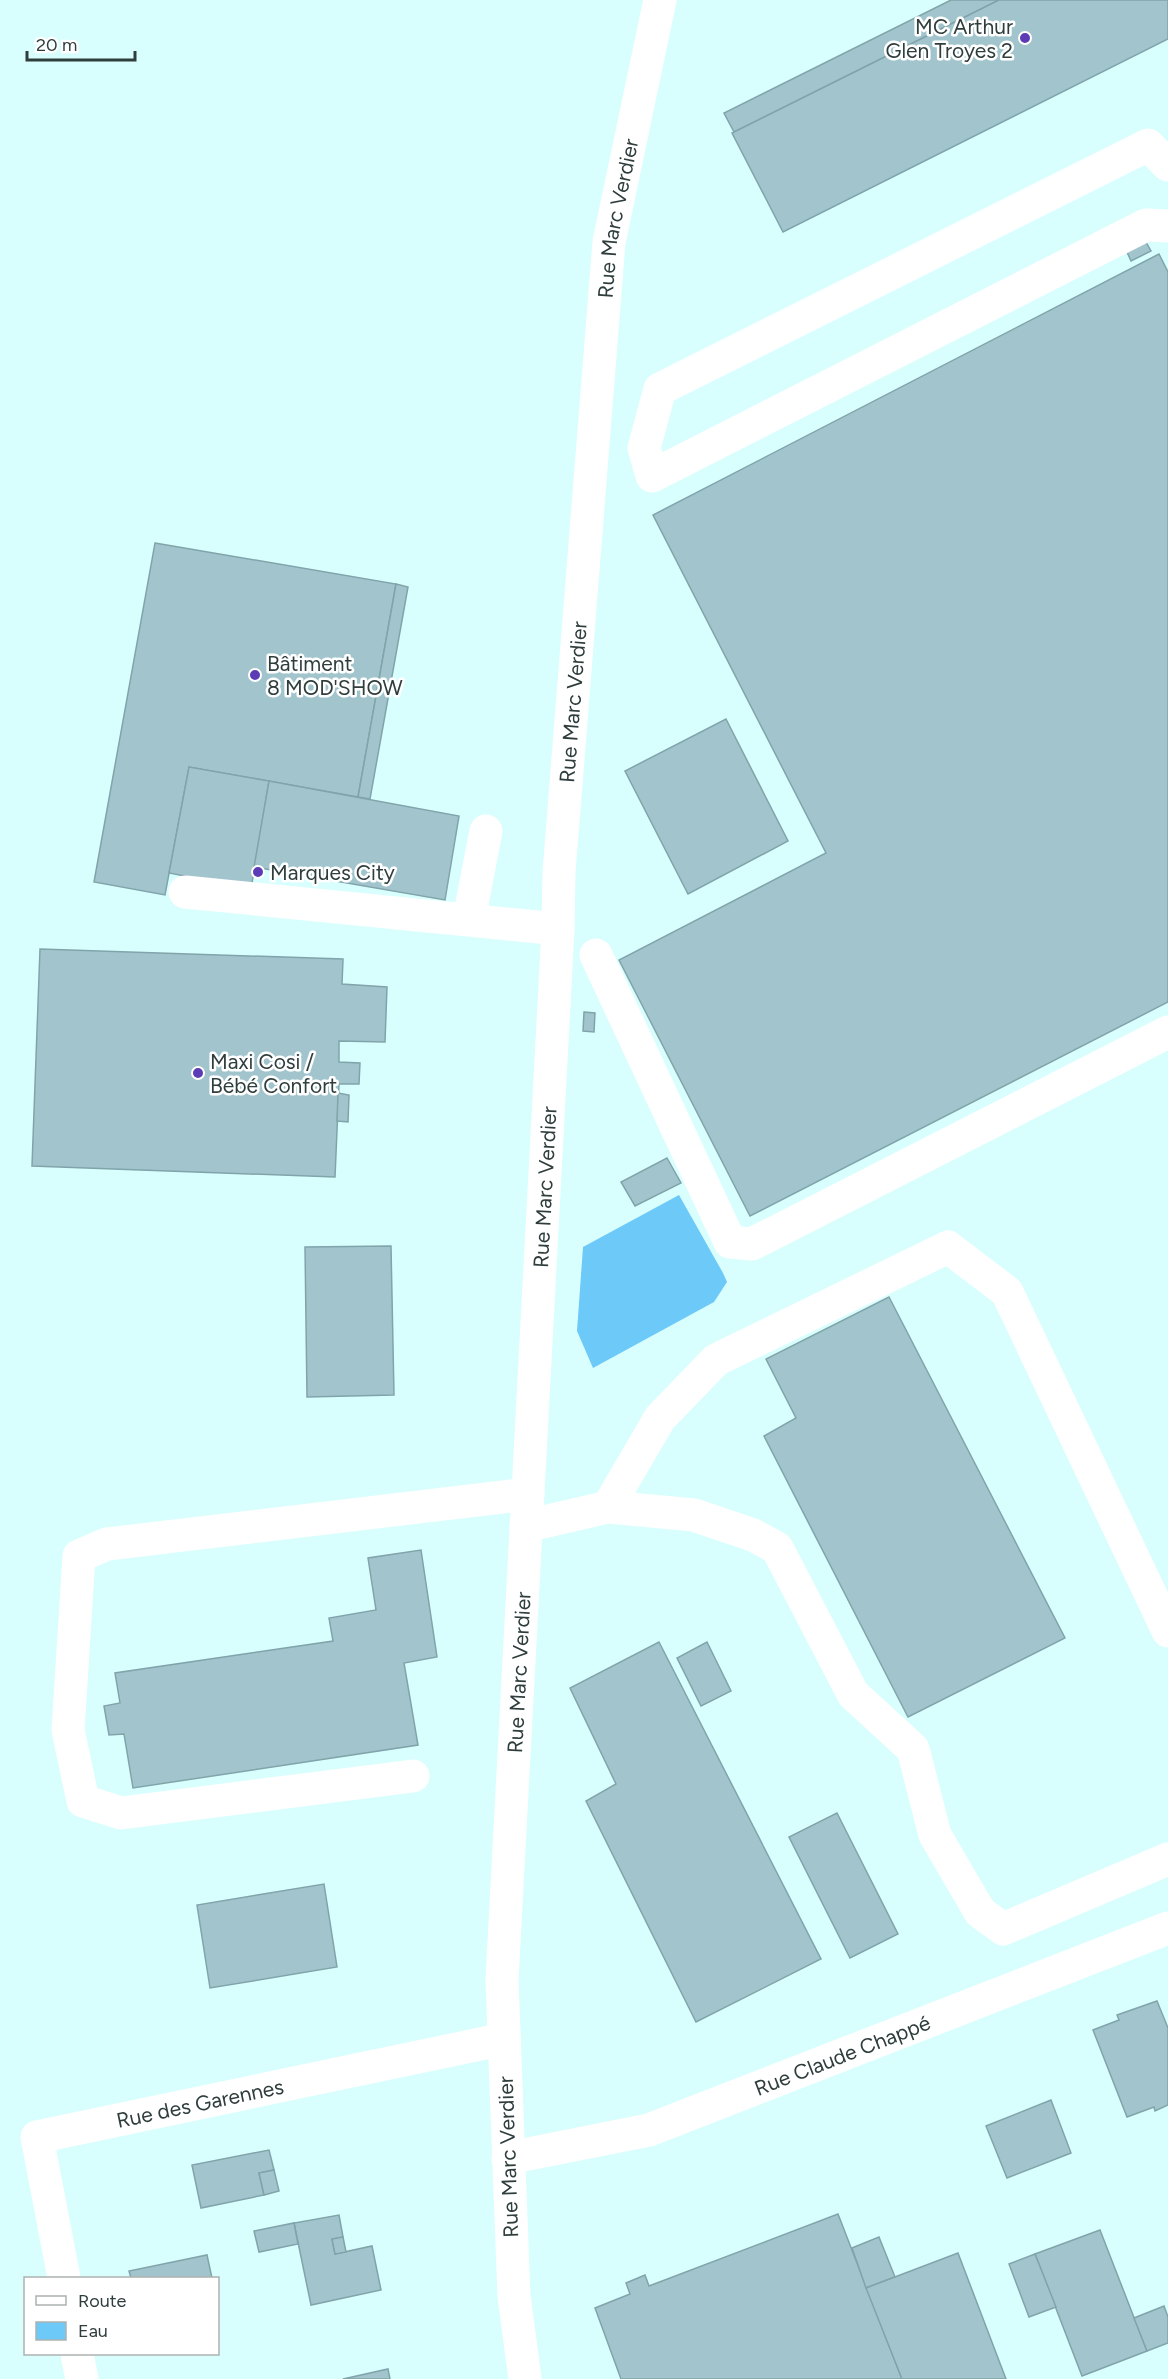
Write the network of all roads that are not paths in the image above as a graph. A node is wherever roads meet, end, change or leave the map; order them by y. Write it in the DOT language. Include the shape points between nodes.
graph roads {
  1 [pos="660,0"];
  2 [pos="1168,165"];
  3 [pos="1168,226"];
  4 [pos="486,831"];
  5 [pos="185,892"];
  6 [pos="470,919"];
  7 [pos="558,929"];
  8 [pos="596,956"];
  9 [pos="1168,1032"];
  10 [pos="608,1506"];
  11 [pos="527,1510"];
  12 [pos="1168,1631"];
  13 [pos="413,1776"];
  14 [pos="1168,1859"];
  15 [pos="1168,1928"];
  16 [pos="504,2039"];
  17 [pos="508,2158"];
  18 [pos="64,2277"];
  19 [pos="78,2355"];
  20 [pos="82,2379"];
  21 [pos="525,2379"];
  1 -- 7 [label="street, Rue Marc Verdier" via="609,242 559,872"];
  2 -- 3 [label="street" via="1148,145 660,389 644,448 652,476 1146,225"];
  4 -- 6 [label="street"];
  5 -- 6 [label="street"];
  6 -- 7 [label="street"];
  7 -- 11 [label="street, Rue Marc Verdier"];
  8 -- 9 [label="street" via="730,1242 752,1244"];
  10 -- 11 [label="street"];
  10 -- 12 [label="street" via="660,1418 716,1360 948,1246 1007,1292"];
  10 -- 14 [label="street" via="694,1515 753,1534 777,1548 853,1694 914,1749 935,1835 981,1912 1003,1929"];
  11 -- 13 [label="street" via="107,1544 79,1556 68,1730 83,1802 121,1813"];
  11 -- 16 [label="street, Rue Marc Verdier" via="502,1980"];
  15 -- 17 [label="street, Rue Claude Chappé" via="649,2130"];
  16 -- 17 [label="street, Rue Marc Verdier"];
  16 -- 18 [label="street, Rue des Garennes" via="37,2137"];
  17 -- 21 [label="street, Rue Marc Verdier" via="513,2296"];
  19 -- 20 [label="street"];
}
